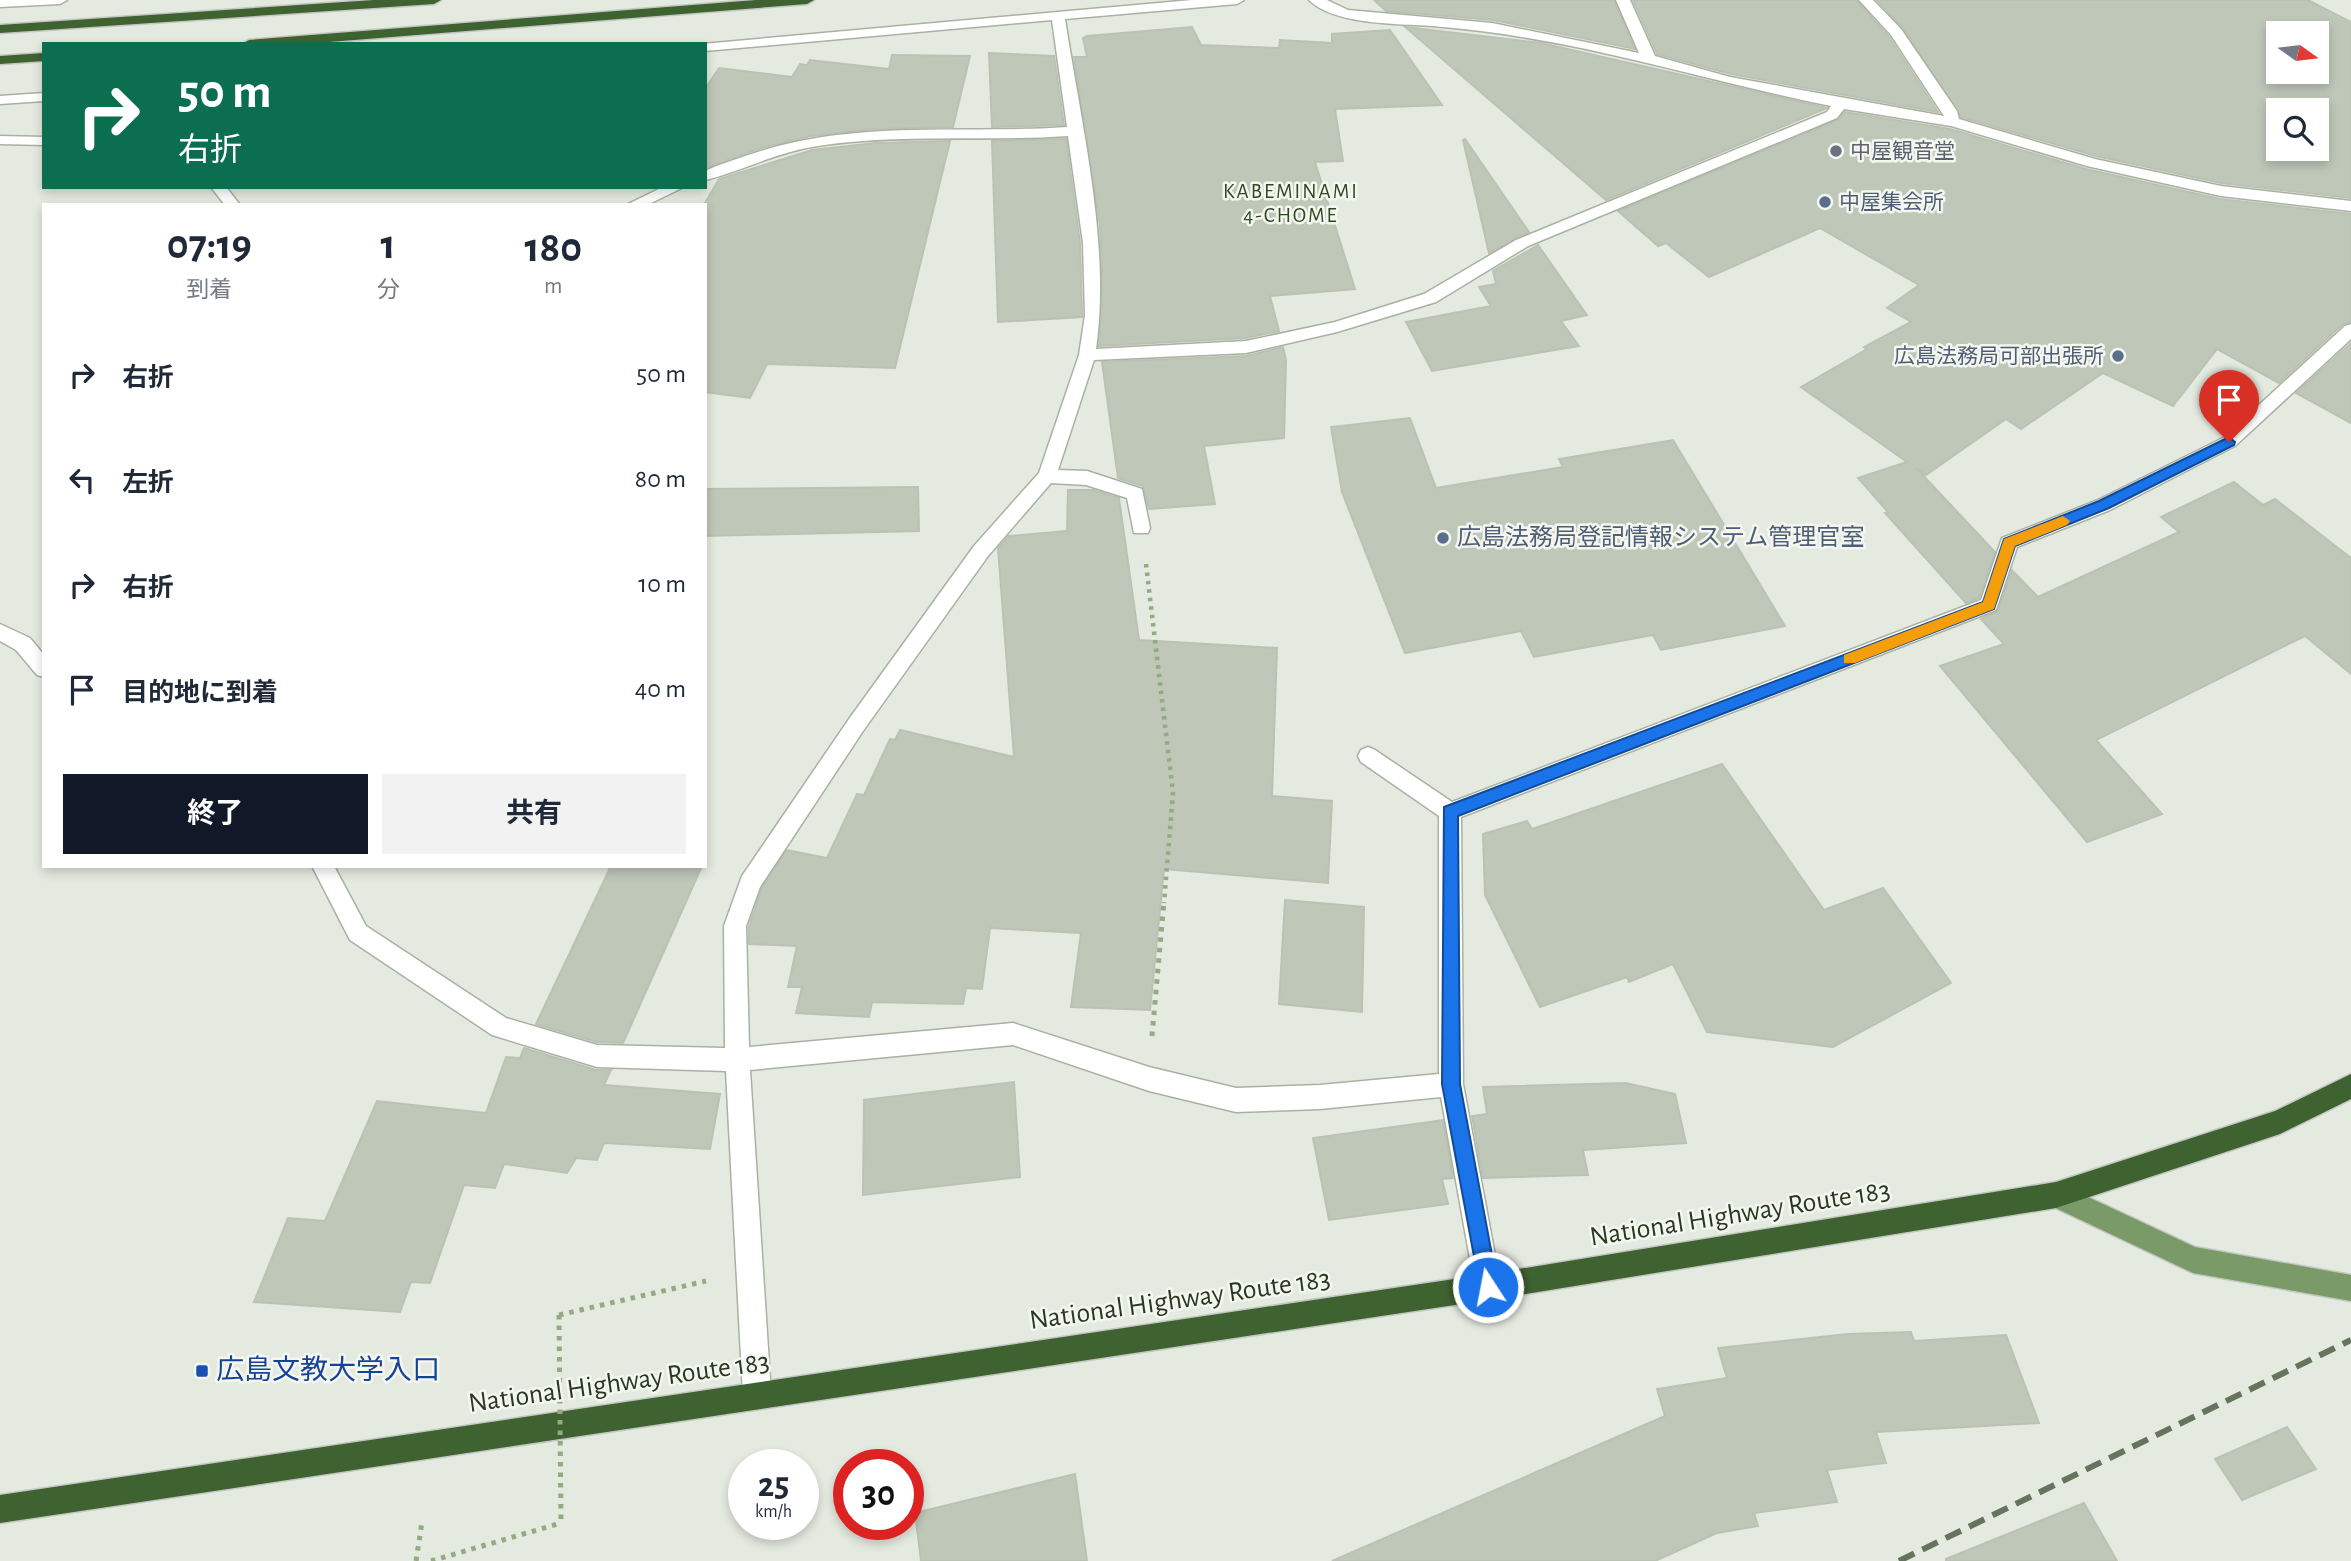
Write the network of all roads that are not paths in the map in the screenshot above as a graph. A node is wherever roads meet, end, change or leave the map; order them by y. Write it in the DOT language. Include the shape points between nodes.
graph roads {
  1 [pos="60,0"];
  2 [pos="434,0"];
  3 [pos="807,0"];
  4 [pos="1237,0"];
  5 [pos="1316,0"];
  6 [pos="1623,0"];
  7 [pos="1866,0"];
  8 [pos="0,4"];
  9 [pos="1058,18"];
  10 [pos="0,29"];
  11 [pos="274,42"];
  12 [pos="707,47"];
  13 [pos="42,57"];
  14 [pos="1649,59"];
  15 [pos="0,61"];
  16 [pos="42,97"];
  17 [pos="0,100"];
  18 [pos="1840,104"];
  19 [pos="1953,122"];
  20 [pos="1075,131"];
  21 [pos="0,140"];
  22 [pos="42,141"];
  23 [pos="707,175"];
  24 [pos="220,189"];
  25 [pos="672,189"];
  26 [pos="231,203"];
  27 [pos="638,203"];
  28 [pos="2351,206"];
  29 [pos="2351,330"];
  30 [pos="1087,355"];
  31 [pos="1047,476"];
  32 [pos="1141,528"];
  33 [pos="0,632"];
  34 [pos="42,667"];
  35 [pos="1368,757"];
  36 [pos="1450,812"];
  37 [pos="325,868"];
  38 [pos="737,1060"];
  39 [pos="1451,1084"];
  40 [pos="2351,1086"];
  41 [pos="2056,1195"];
  42 [pos="1488,1287"];
  43 [pos="2351,1288"];
  44 [pos="757,1395"];
  45 [pos="0,1509"];
  1 -- 8 [label="street"];
  2 -- 10 [label="highway"];
  3 -- 11 [label="highway"];
  4 -- 9 [label="street"];
  5 -- 14 [label="street" via="1345,14 1492,27"];
  6 -- 14 [label="street"];
  7 -- 19 [label="street" via="1896,32"];
  9 -- 12 [label="street"];
  9 -- 20 [label="street"];
  13 -- 15 [label="highway"];
  14 -- 18 [label="street"];
  16 -- 17 [label="street"];
  18 -- 19 [label="street"];
  18 -- 30 [label="street" via="1832,115 1522,243 1430,298 1337,327 1246,347"];
  19 -- 28 [label="street" via="2030,147 2221,191"];
  20 -- 23 [label="street" via="820,141"];
  20 -- 30 [label="street" via="1091,243 1093,315"];
  21 -- 22 [label="street"];
  24 -- 26 [label="street"];
  25 -- 27 [label="street"];
  29 -- 36 [label="street" via="2229,442 2104,505 2009,543 1989,605"];
  30 -- 31 [label="street"];
  31 -- 32 [label="street" via="1087,478 1136,494"];
  31 -- 38 [label="street" via="981,551 856,724 750,883 735,926"];
  33 -- 34 [label="street" via="23,644"];
  35 -- 36 [label="street"];
  36 -- 39 [label="street"];
  37 -- 38 [label="street" via="358,933 499,1027 597,1056"];
  38 -- 39 [label="street" via="1013,1034 1149,1079 1236,1100"];
  38 -- 44 [label="street"];
  39 -- 42 [label="street"];
  40 -- 41 [label="highway, National Highway Route 183" via="2280,1122"];
  41 -- 42 [label="highway, National Highway Route 183"];
  41 -- 43 [label="main road" via="2193,1260"];
  42 -- 44 [label="highway, National Highway Route 183"];
  44 -- 45 [label="highway, National Highway Route 183"];
}
